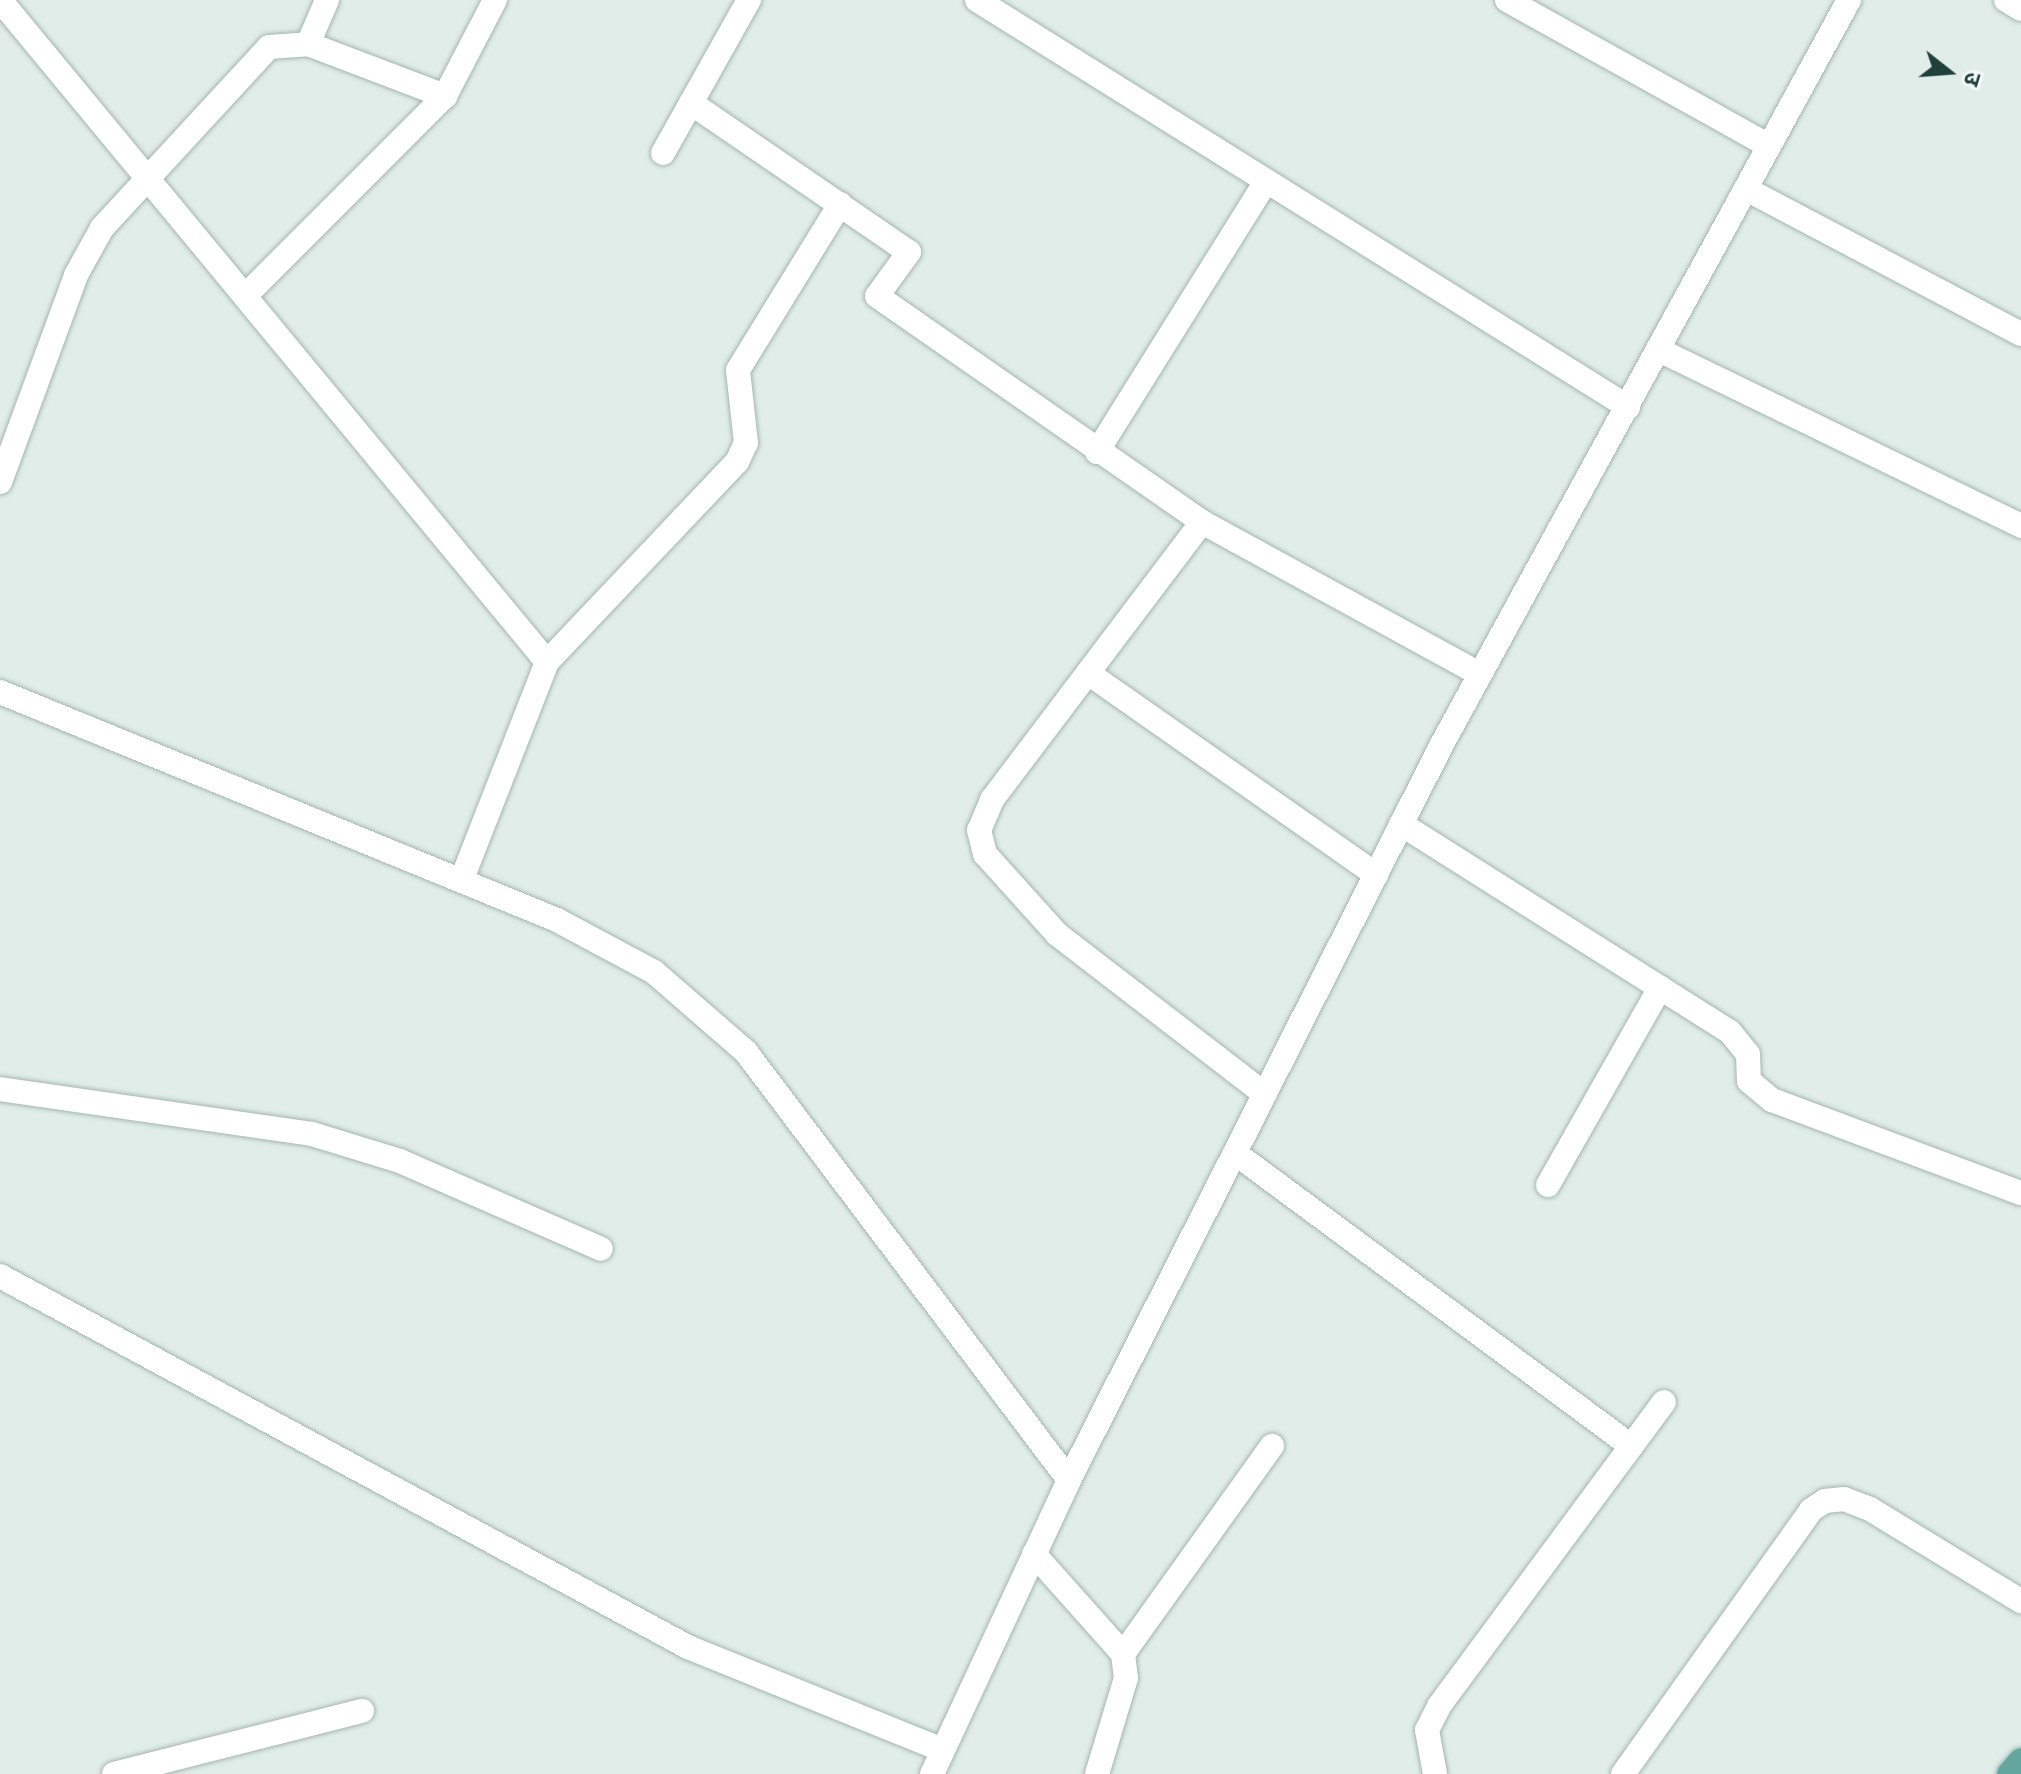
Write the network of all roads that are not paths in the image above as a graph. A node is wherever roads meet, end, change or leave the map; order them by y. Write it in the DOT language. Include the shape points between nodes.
graph roads {
  1 [pos="0,0"];
  2 [pos="327,0"];
  3 [pos="495,0"];
  4 [pos="749,0"];
  5 [pos="977,0"];
  6 [pos="1507,0"];
  7 [pos="1849,0"];
  8 [pos="2006,0"];
  9 [pos="2021,9"];
  10 [pos="308,44"];
  11 [pos="445,96"];
  12 [pos="691,103"];
  13 [pos="1769,146"];
  14 [pos="663,153"];
  15 [pos="146,176"];
  16 [pos="1266,182"];
  17 [pos="1746,189"];
  18 [pos="840,204"];
  19 [pos="245,296"];
  20 [pos="2021,334"];
  21 [pos="1659,350"];
  22 [pos="1628,407"];
  23 [pos="1097,452"];
  24 [pos="0,482"];
  25 [pos="1202,522"];
  26 [pos="2021,526"];
  27 [pos="547,662"];
  28 [pos="1088,673"];
  29 [pos="1480,674"];
  30 [pos="0,692"];
  31 [pos="1401,824"];
  32 [pos="1376,875"];
  33 [pos="461,881"];
  34 [pos="1660,988"];
  35 [pos="0,1089"];
  36 [pos="1265,1094"];
  37 [pos="1235,1153"];
  38 [pos="1548,1185"];
  39 [pos="2021,1193"];
  40 [pos="601,1249"];
  41 [pos="0,1276"];
  42 [pos="1664,1402"];
  43 [pos="1272,1446"];
  44 [pos="1631,1446"];
  45 [pos="1069,1480"];
  46 [pos="1034,1554"];
  47 [pos="2021,1601"];
  48 [pos="1123,1654"];
  49 [pos="362,1711"];
  50 [pos="943,1750"];
  51 [pos="2021,1760"];
  52 [pos="1106,1772"];
  53 [pos="114,1774"];
  54 [pos="932,1774"];
  55 [pos="1435,1774"];
  56 [pos="1623,1774"];
  57 [pos="2009,1774"];
  1 -- 15 [label="street"];
  2 -- 10 [label="street"];
  3 -- 11 [label="street"];
  4 -- 12 [label="street"];
  5 -- 16 [label="street"];
  6 -- 13 [label="street"];
  7 -- 13 [label="street"];
  8 -- 9 [label="street"];
  10 -- 11 [label="street"];
  10 -- 15 [label="street" via="269,47"];
  11 -- 19 [label="street"];
  12 -- 14 [label="street"];
  12 -- 18 [label="street"];
  13 -- 17 [label="street"];
  15 -- 19 [label="street"];
  15 -- 24 [label="street" via="76,275"];
  16 -- 22 [label="street"];
  16 -- 23 [label="street"];
  17 -- 20 [label="street"];
  17 -- 21 [label="street"];
  18 -- 23 [label="street" via="909,252 877,296"];
  18 -- 27 [label="street" via="738,370 746,443 737,462"];
  19 -- 27 [label="street"];
  21 -- 22 [label="street"];
  21 -- 26 [label="street"];
  22 -- 29 [label="street"];
  23 -- 25 [label="street"];
  25 -- 28 [label="street"];
  25 -- 29 [label="street"];
  27 -- 33 [label="street"];
  28 -- 32 [label="street"];
  28 -- 36 [label="street" via="992,800 979,830 985,854 1093,966"];
  29 -- 31 [label="street"];
  30 -- 33 [label="street"];
  31 -- 32 [label="street"];
  31 -- 34 [label="street"];
  32 -- 36 [label="street"];
  33 -- 45 [label="street" via="557,920 654,972 746,1052"];
  34 -- 38 [label="street"];
  34 -- 39 [label="street" via="1730,1032 1748,1054 1749,1081 1772,1100"];
  35 -- 40 [label="street" via="312,1134 400,1161"];
  36 -- 37 [label="street"];
  37 -- 44 [label="street"];
  37 -- 45 [label="street"];
  41 -- 50 [label="street" via="688,1647"];
  42 -- 44 [label="street"];
  43 -- 48 [label="street"];
  44 -- 55 [label="street" via="1439,1706 1427,1730"];
  45 -- 46 [label="street"];
  46 -- 48 [label="street"];
  46 -- 50 [label="street"];
  47 -- 56 [label="street" via="1870,1509 1844,1499 1825,1501 1811,1510"];
  48 -- 52 [label="street" via="1126,1678"];
  49 -- 53 [label="street"];
  50 -- 54 [label="street"];
  51 -- 57 [label="main road"];
}
